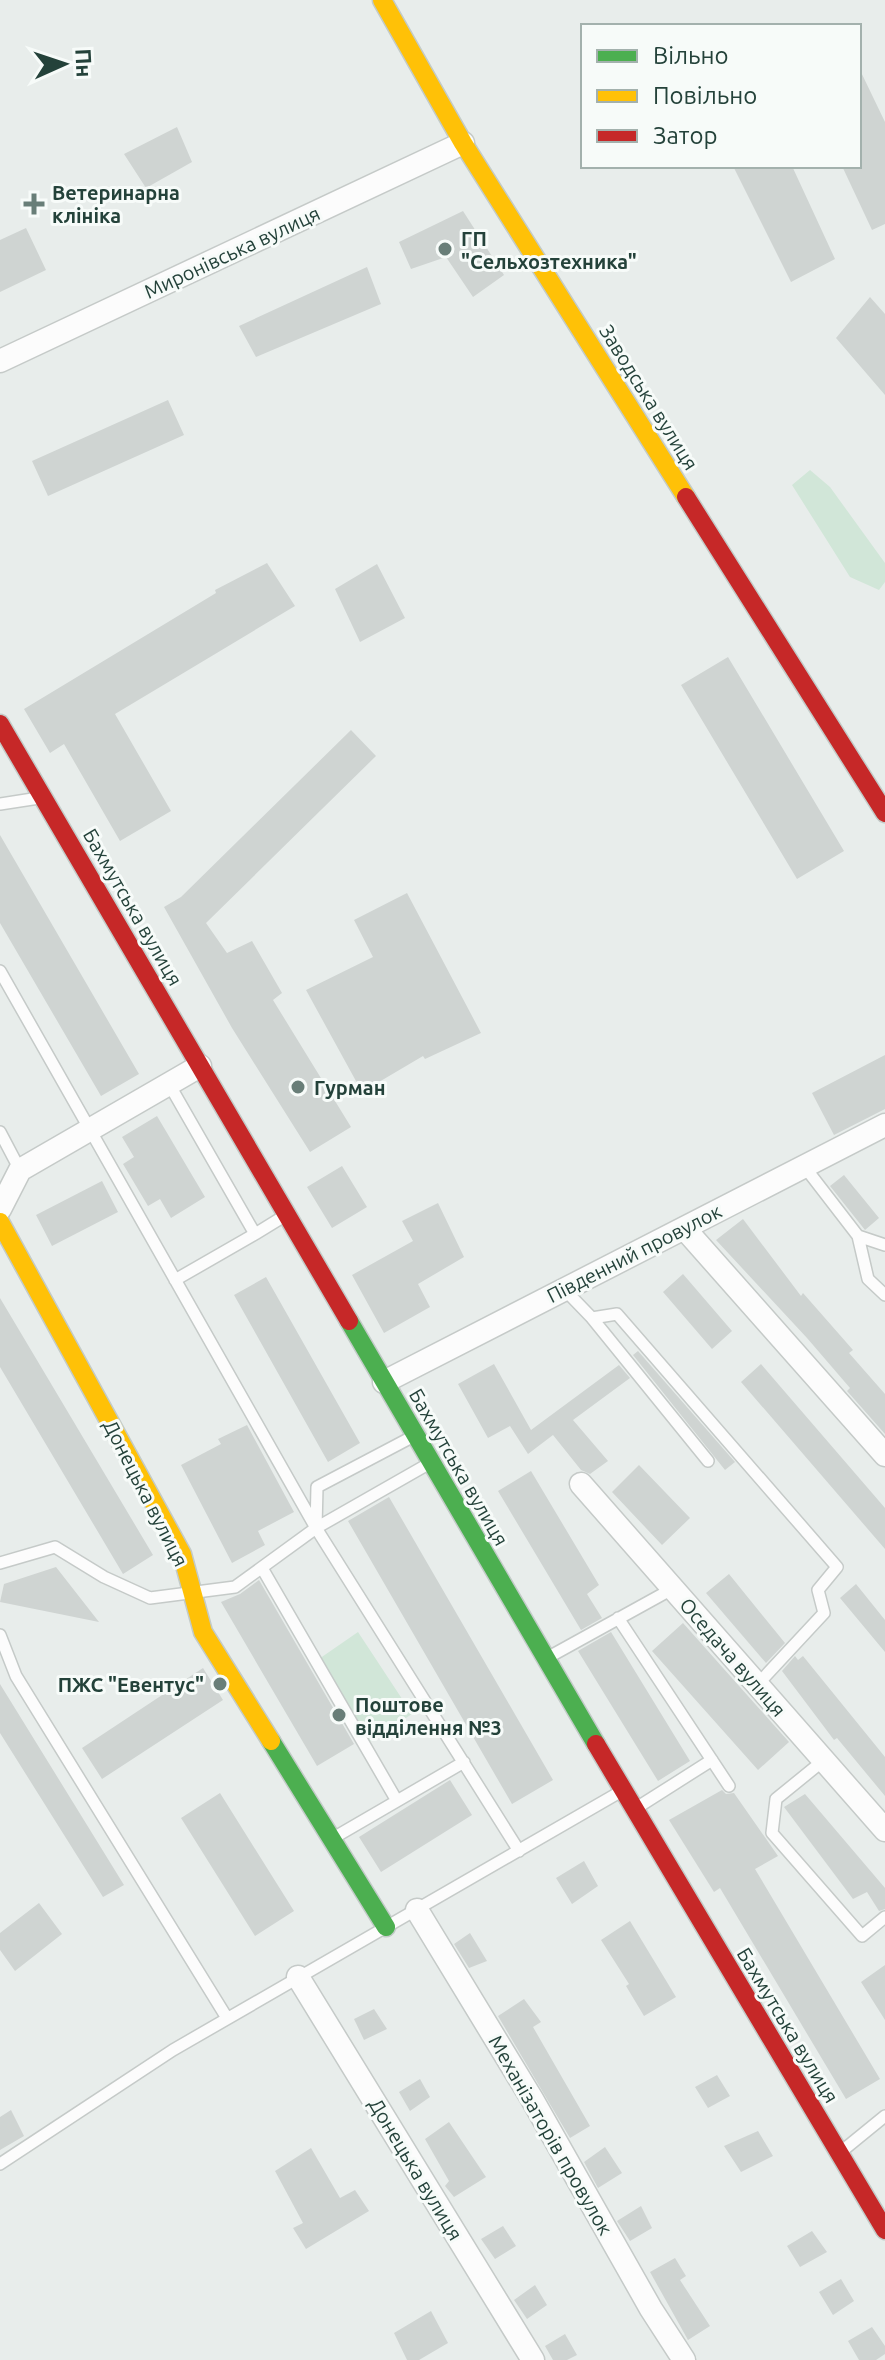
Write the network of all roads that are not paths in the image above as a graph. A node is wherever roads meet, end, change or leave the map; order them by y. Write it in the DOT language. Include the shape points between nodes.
graph roads {
  1 [pos="382,0"];
  2 [pos="463,143"];
  3 [pos="0,361"];
  4 [pos="0,724"];
  5 [pos="44,798"];
  6 [pos="0,804"];
  7 [pos="885,813"];
  8 [pos="0,971"];
  9 [pos="200,1066"];
  10 [pos="169,1084"];
  11 [pos="885,1125"];
  12 [pos="90,1129"];
  13 [pos="0,1132"];
  14 [pos="804,1166"];
  15 [pos="11,1180"];
  16 [pos="0,1209"];
  17 [pos="286,1214"];
  18 [pos="0,1222"];
  19 [pos="684,1228"];
  20 [pos="255,1234"];
  21 [pos="858,1236"];
  22 [pos="885,1245"];
  23 [pos="175,1280"];
  24 [pos="564,1289"];
  25 [pos="885,1295"];
  26 [pos="592,1318"];
  27 [pos="384,1382"];
  28 [pos="415,1435"];
  29 [pos="885,1455"];
  30 [pos="708,1461"];
  31 [pos="431,1462"];
  32 [pos="581,1484"];
  33 [pos="316,1528"];
  34 [pos="0,1563"];
  35 [pos="262,1568"];
  36 [pos="672,1589"];
  37 [pos="193,1593"];
  38 [pos="618,1618"];
  39 [pos="0,1635"];
  40 [pos="546,1658"];
  41 [pos="757,1685"];
  42 [pos="712,1760"];
  43 [pos="824,1760"];
  44 [pos="464,1762"];
  45 [pos="729,1786"];
  46 [pos="623,1791"];
  47 [pos="397,1801"];
  48 [pos="634,1809"];
  49 [pos="885,1830"];
  50 [pos="331,1839"];
  51 [pos="519,1851"];
  52 [pos="417,1910"];
  53 [pos="885,1917"];
  54 [pos="386,1927"];
  55 [pos="298,1977"];
  56 [pos="227,2018"];
  57 [pos="885,2116"];
  58 [pos="839,2153"];
  59 [pos="0,2164"];
  60 [pos="885,2230"];
  61 [pos="533,2360"];
  62 [pos="684,2360"];
  1 -- 2 [label="street, Заводська вулиця"];
  2 -- 3 [label="street, Миронівська вулиця"];
  2 -- 7 [label="street, Заводська вулиця"];
  4 -- 5 [label="street, Бахмутська вулиця"];
  5 -- 6 [label="lane"];
  5 -- 9 [label="street, Бахмутська вулиця"];
  8 -- 12 [label="lane"];
  9 -- 10 [label="street"];
  9 -- 17 [label="street, Бахмутська вулиця"];
  10 -- 12 [label="street"];
  10 -- 20 [label="lane"];
  11 -- 14 [label="street, Південний провулок"];
  12 -- 15 [label="street"];
  12 -- 23 [label="lane"];
  13 -- 15 [label="lane"];
  14 -- 19 [label="street, Південний провулок"];
  14 -- 21 [label="lane"];
  15 -- 16 [label="street"];
  17 -- 20 [label="lane"];
  17 -- 27 [label="street, Бахмутська вулиця"];
  18 -- 37 [label="street, Донецька вулиця" via="182,1554"];
  19 -- 24 [label="street, Південний провулок"];
  19 -- 29 [label="street"];
  20 -- 23 [label="lane"];
  21 -- 22 [label="lane"];
  21 -- 25 [label="lane" via="868,1279"];
  23 -- 33 [label="lane"];
  24 -- 26 [label="lane"];
  24 -- 27 [label="street, Південний провулок"];
  26 -- 30 [label="lane"];
  26 -- 41 [label="lane" via="617,1314 837,1567 818,1590 824,1613"];
  27 -- 28 [label="street, Бахмутська вулиця"];
  28 -- 31 [label="street, Бахмутська вулиця"];
  28 -- 33 [label="lane" via="317,1487"];
  31 -- 33 [label="lane"];
  31 -- 40 [label="street, Бахмутська вулиця"];
  32 -- 36 [label="street, Оседача вулиця"];
  33 -- 35 [label="lane"];
  33 -- 44 [label="lane"];
  34 -- 37 [label="lane" via="55,1547 150,1598"];
  35 -- 37 [label="lane" via="235,1587"];
  35 -- 47 [label="lane"];
  36 -- 38 [label="lane"];
  36 -- 41 [label="street, Оседача вулиця"];
  37 -- 50 [label="street, Донецька вулиця" via="203,1632"];
  38 -- 40 [label="lane"];
  38 -- 42 [label="lane"];
  39 -- 56 [label="lane" via="16,1676"];
  40 -- 46 [label="street, Бахмутська вулиця"];
  41 -- 43 [label="street, Оседача вулиця"];
  42 -- 45 [label="lane"];
  42 -- 48 [label="lane"];
  43 -- 49 [label="street, Оседача вулиця"];
  43 -- 53 [label="lane" via="776,1799 772,1833 862,1936"];
  44 -- 47 [label="lane"];
  44 -- 51 [label="lane"];
  46 -- 48 [label="street, Бахмутська вулиця"];
  46 -- 51 [label="lane"];
  47 -- 50 [label="lane"];
  48 -- 58 [label="street, Бахмутська вулиця"];
  50 -- 54 [label="street, Донецька вулиця"];
  51 -- 52 [label="lane"];
  52 -- 54 [label="lane"];
  52 -- 62 [label="street, Механізаторів провулок"];
  54 -- 55 [label="lane"];
  55 -- 56 [label="lane"];
  55 -- 61 [label="street, Донецька вулиця"];
  56 -- 59 [label="lane"];
  57 -- 58 [label="lane"];
  58 -- 60 [label="street, Бахмутська вулиця"];
}
